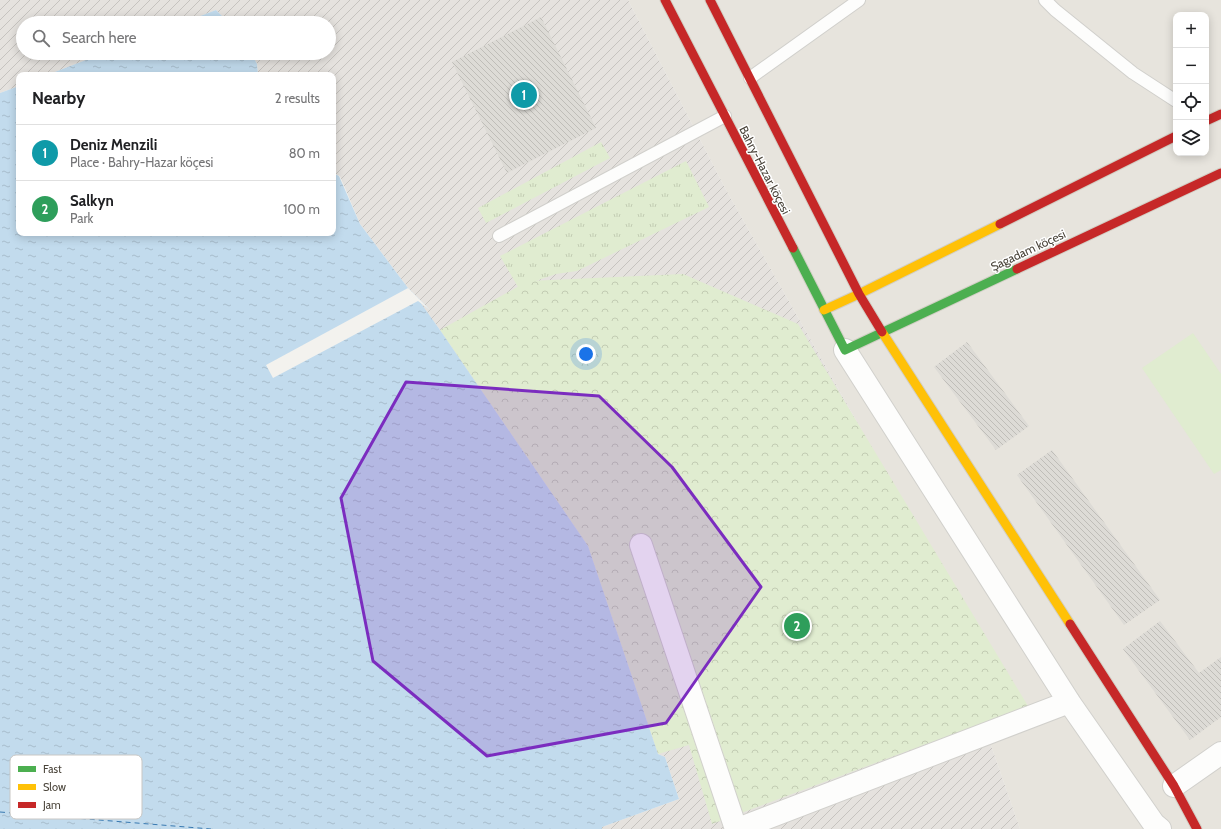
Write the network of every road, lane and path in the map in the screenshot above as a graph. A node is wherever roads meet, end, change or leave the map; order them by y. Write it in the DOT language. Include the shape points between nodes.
graph roads {
  1 [pos="665,0"];
  2 [pos="710,0"];
  3 [pos="860,0"];
  4 [pos="1045,0"];
  5 [pos="750,78"];
  6 [pos="1173,99"];
  7 [pos="1221,114"];
  8 [pos="725,116"];
  9 [pos="1208,120"];
  10 [pos="1173,137"];
  11 [pos="1221,173"];
  12 [pos="499,236"];
  13 [pos="859,294"];
  14 [pos="824,310"];
  15 [pos="882,332"];
  16 [pos="844,350"];
  17 [pos="641,545"];
  18 [pos="1069,702"];
  19 [pos="1221,753"];
  20 [pos="1174,786"];
  21 [pos="737,829"];
  22 [pos="1160,829"];
  23 [pos="1197,829"];
  1 -- 8 [label="main road, Bahry-Hazar köçesi"];
  2 -- 5 [label="main road"];
  3 -- 5 [label="lane"];
  4 -- 6 [label="lane" via="1133,73"];
  5 -- 13 [label="main road"];
  7 -- 9 [label="main road"];
  8 -- 12 [label="lane"];
  8 -- 14 [label="main road, Bahry-Hazar köçesi"];
  10 -- 13 [label="main road"];
  11 -- 15 [label="main road, Şagadam köçesi"];
  13 -- 14 [label="main road"];
  13 -- 15 [label="main road"];
  14 -- 16 [label="main road, Bahry-Hazar köçesi"];
  15 -- 16 [label="main road, Şagadam köçesi"];
  15 -- 20 [label="main road"];
  16 -- 18 [label="street"];
  17 -- 21 [label="street"];
  18 -- 21 [label="street"];
  18 -- 22 [label="street"];
  19 -- 20 [label="street"];
  20 -- 23 [label="main road"];
}
